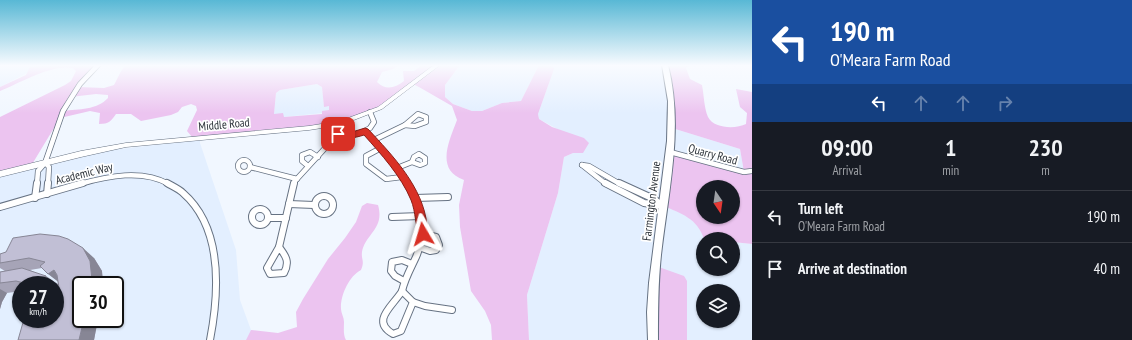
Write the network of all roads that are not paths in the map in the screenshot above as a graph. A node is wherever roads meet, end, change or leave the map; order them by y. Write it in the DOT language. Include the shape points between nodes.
graph roads {
  1 [pos="83,81"];
  2 [pos="416,81"];
  3 [pos="667,81"];
  4 [pos="370,112"];
  5 [pos="329,125"];
  6 [pos="405,125"];
  7 [pos="365,131"];
  8 [pos="338,134"];
  9 [pos="374,140"];
  10 [pos="381,148"];
  11 [pos="670,152"];
  12 [pos="318,156"];
  13 [pos="412,162"];
  14 [pos="45,163"];
  15 [pos="308,166"];
  16 [pos="250,167"];
  17 [pos="397,168"];
  18 [pos="752,171"];
  19 [pos="0,174"];
  20 [pos="402,177"];
  21 [pos="297,179"];
  22 [pos="47,194"];
  23 [pos="448,197"];
  24 [pos="35,198"];
  25 [pos="415,198"];
  26 [pos="289,204"];
  27 [pos="314,205"];
  28 [pos="663,206"];
  29 [pos="0,207"];
  30 [pos="421,216"];
  31 [pos="392,217"];
  32 [pos="268,218"];
  33 [pos="286,218"];
  34 [pos="423,234"];
  35 [pos="279,247"];
  36 [pos="419,247"];
  37 [pos="412,264"];
  38 [pos="404,280"];
  39 [pos="402,291"];
  40 [pos="413,302"];
  41 [pos="452,310"];
  42 [pos="210,340"];
  43 [pos="653,340"];
  1 -- 14 [label="street" via="66,104"];
  2 -- 4 [label="street, Middle Road" via="393,99"];
  3 -- 11 [label="main road, Farmington Avenue" via="672,112"];
  4 -- 5 [label="street, Middle Road"];
  4 -- 7 [label="street" via="374,122"];
  5 -- 8 [label="street"];
  5 -- 14 [label="street, Middle Road" via="141,143"];
  6 -- 9 [label="street"];
  7 -- 8 [label="street" via="352,136"];
  7 -- 9 [label="street"];
  8 -- 12 [label="street"];
  9 -- 10 [label="street"];
  10 -- 17 [label="street"];
  10 -- 20 [label="street" via="366,156 366,164 385,180"];
  11 -- 18 [label="street, Quarry Road" via="744,172"];
  11 -- 28 [label="main road, Farmington Avenue"];
  12 -- 15 [label="street"];
  12 -- 15 [label="street" via="310,152 302,155 302,161"];
  13 -- 17 [label="street"];
  14 -- 19 [label="street, Middle Road"];
  14 -- 22 [label="street" via="49,167"];
  14 -- 24 [label="street" via="38,171"];
  15 -- 21 [label="street"];
  16 -- 21 [label="street"];
  17 -- 20 [label="street"];
  20 -- 25 [label="street"];
  21 -- 26 [label="street"];
  22 -- 24 [label="street, Academic Way"];
  22 -- 42 [label="street, Academic Way" via="102,178 132,175 164,181 185,196 202,216 213,246 216,303"];
  23 -- 25 [label="street"];
  24 -- 29 [label="street, Academic Way"];
  25 -- 30 [label="street"];
  26 -- 27 [label="street"];
  26 -- 33 [label="street"];
  28 -- 28 [label="street" via="589,166 582,165 587,172 619,191 652,206"];
  28 -- 43 [label="main road, Farmington Avenue" via="653,296"];
  30 -- 31 [label="street"];
  30 -- 34 [label="street"];
  32 -- 33 [label="street"];
  33 -- 35 [label="street"];
  34 -- 36 [label="street"];
  34 -- 36 [label="street" via="436,237 439,245 432,251"];
  35 -- 35 [label="street" via="267,268 270,274 284,273 288,266 287,257"];
  36 -- 37 [label="street"];
  37 -- 38 [label="street"];
  37 -- 38 [label="street" via="402,260 392,262 392,274"];
  38 -- 39 [label="street"];
  39 -- 40 [label="street"];
  39 -- 40 [label="street" via="389,305 383,320 386,332 393,334 401,330"];
  40 -- 41 [label="street"];
}
